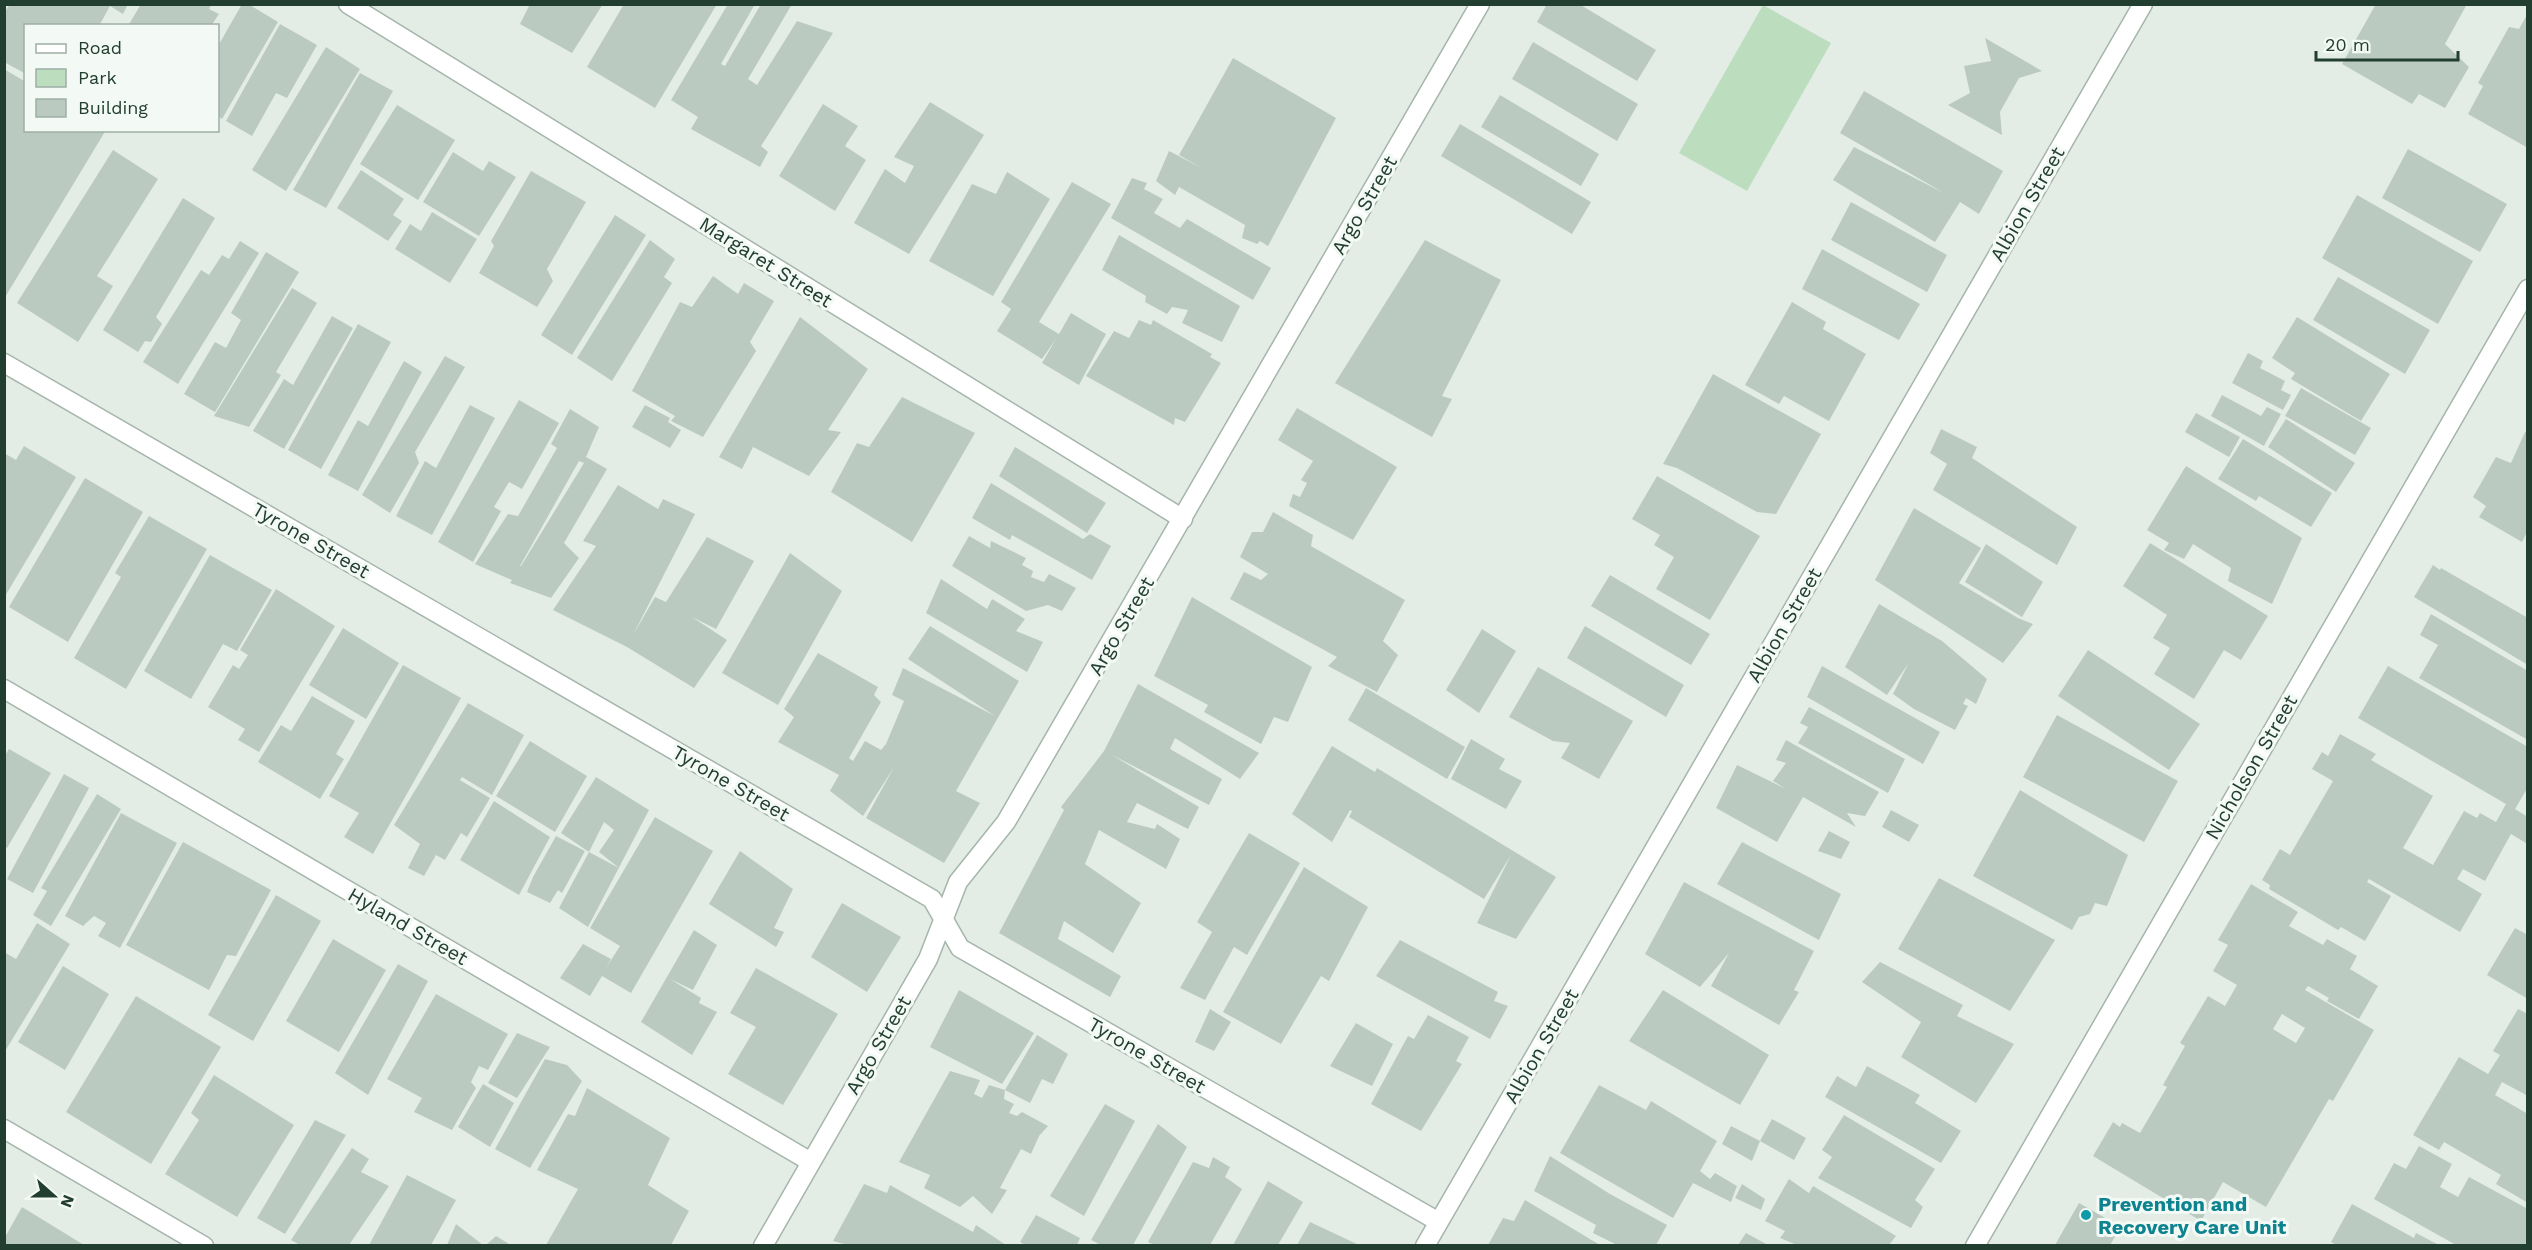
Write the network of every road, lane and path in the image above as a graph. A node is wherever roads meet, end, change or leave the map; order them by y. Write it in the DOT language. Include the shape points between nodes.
graph roads {
  1 [pos="348,4"];
  2 [pos="1480,4"];
  3 [pos="2143,4"];
  4 [pos="2528,289"];
  5 [pos="4,363"];
  6 [pos="1183,519"];
  7 [pos="4,689"];
  8 [pos="943,917"];
  9 [pos="4,1129"];
  10 [pos="812,1162"];
  11 [pos="1439,1222"];
  12 [pos="204,1245"];
  13 [pos="763,1245"];
  14 [pos="1425,1245"];
  15 [pos="1975,1245"];
  1 -- 6 [label="street, Margaret Street"];
  2 -- 6 [label="street, Argo Street"];
  3 -- 11 [label="street, Albion Street"];
  4 -- 15 [label="street, Nicholson Street"];
  5 -- 8 [label="street, Tyrone Street" via="932,899"];
  6 -- 8 [label="street, Argo Street" via="1006,822 958,882"];
  7 -- 10 [label="street, Hyland Street"];
  8 -- 10 [label="street, Argo Street" via="927,959"];
  8 -- 11 [label="street, Tyrone Street" via="960,948"];
  9 -- 12 [label="street"];
  10 -- 13 [label="street, Argo Street"];
  11 -- 14 [label="street, Albion Street"];
}
